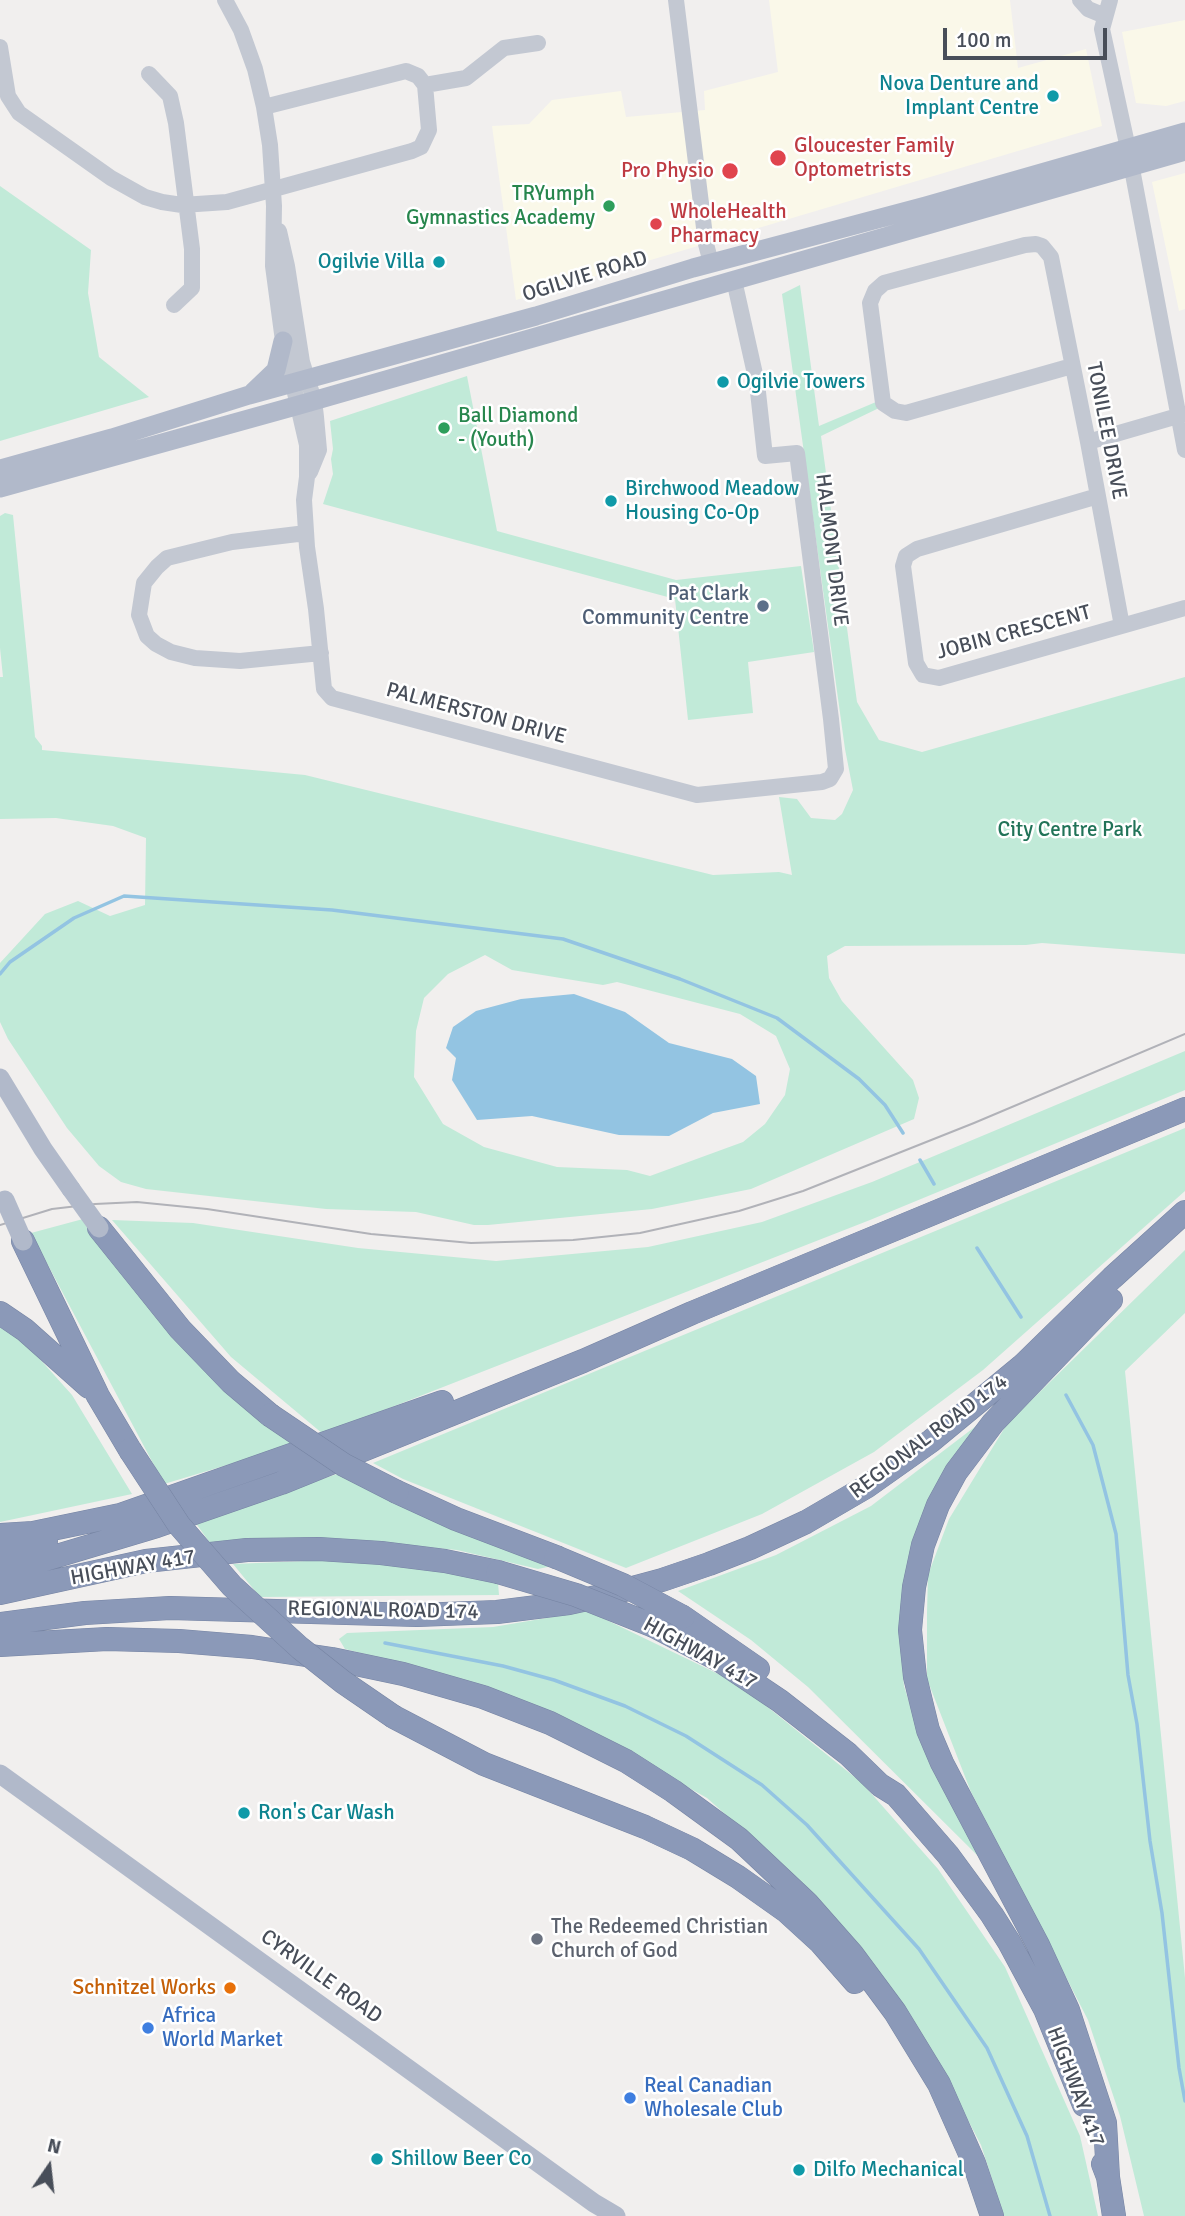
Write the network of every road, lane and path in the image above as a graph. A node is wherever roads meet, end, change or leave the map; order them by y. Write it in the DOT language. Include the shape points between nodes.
graph roads {
  1 [pos="225,0"];
  2 [pos="676,0"];
  3 [pos="1080,0"];
  4 [pos="1110,0"];
  5 [pos="1105,16"];
  6 [pos="538,43"];
  7 [pos="0,47"];
  8 [pos="149,75"];
  9 [pos="425,85"];
  10 [pos="264,107"];
  11 [pos="1185,132"];
  12 [pos="1185,151"];
  13 [pos="1130,157"];
  14 [pos="273,188"];
  15 [pos="187,205"];
  16 [pos="274,206"];
  17 [pos="711,263"];
  18 [pos="734,280"];
  19 [pos="174,305"];
  20 [pos="283,341"];
  21 [pos="1072,366"];
  22 [pos="301,381"];
  23 [pos="249,395"];
  24 [pos="306,402"];
  25 [pos="1182,415"];
  26 [pos="1088,442"];
  27 [pos="1185,450"];
  28 [pos="0,469"];
  29 [pos="0,488"];
  30 [pos="1098,496"];
  31 [pos="306,533"];
  32 [pos="1185,608"];
  33 [pos="1122,626"];
  34 [pos="321,653"];
  35 [pos="830,779"];
  36 [pos="0,1078"];
  37 [pos="1185,1109"];
  38 [pos="3,1195"];
  39 [pos="1185,1212"];
  40 [pos="1185,1227"];
  41 [pos="99,1228"];
  42 [pos="23,1241"];
  43 [pos="0,1313"];
  44 [pos="692,1313"];
  45 [pos="98,1396"];
  46 [pos="100,1520"];
  47 [pos="0,1535"];
  48 [pos="0,1555"];
  49 [pos="0,1573"];
  50 [pos="0,1594"];
  51 [pos="0,1624"];
  52 [pos="0,1646"];
  53 [pos="0,1774"];
  54 [pos="896,1795"];
  55 [pos="974,2162"];
  56 [pos="1108,2177"];
  57 [pos="590,2210"];
  58 [pos="616,2216"];
  59 [pos="992,2216"];
  60 [pos="1114,2216"];
  1 -- 10 [label="street" via="256,69"];
  2 -- 17 [label="street"];
  3 -- 5 [label="street"];
  4 -- 5 [label="street"];
  5 -- 13 [label="street" via="1102,29"];
  6 -- 9 [label="street" via="504,48 466,78"];
  7 -- 15 [label="street" via="8,96 19,113 130,190"];
  8 -- 15 [label="street" via="170,96"];
  9 -- 10 [label="street" via="406,71"];
  9 -- 14 [label="street" via="429,130 421,147"];
  10 -- 14 [label="street"];
  11 -- 13 [label="main road, OGILVIE ROAD"];
  12 -- 13 [label="main road, OGILVIE ROAD"];
  13 -- 17 [label="main road, OGILVIE ROAD"];
  13 -- 18 [label="main road, OGILVIE ROAD"];
  13 -- 25 [label="street"];
  14 -- 15 [label="street" via="227,202"];
  14 -- 16 [label="street"];
  15 -- 19 [label="street" via="192,288"];
  16 -- 20 [label="street" via="273,266"];
  16 -- 22 [label="street" via="302,362"];
  17 -- 22 [label="main road, OGILVIE ROAD" via="526,320"];
  18 -- 24 [label="main road, OGILVIE ROAD"];
  18 -- 35 [label="street, HALMONT DRIVE" via="757,383 765,456 797,453 831,719 836,769"];
  20 -- 22 [label="street"];
  20 -- 23 [label="main road" via="276,370"];
  21 -- 21 [label="street, TONILEE DRIVE" via="906,413 895,411 883,403 870,303 884,283 1036,244 1051,257"];
  21 -- 26 [label="street, TONILEE DRIVE"];
  22 -- 23 [label="main road, OGILVIE ROAD"];
  22 -- 24 [label="street, PALMERSTON DRIVE"];
  23 -- 28 [label="main road, OGILVIE ROAD"];
  24 -- 29 [label="main road, OGILVIE ROAD"];
  24 -- 31 [label="street, PALMERSTON DRIVE"];
  25 -- 26 [label="street"];
  25 -- 27 [label="street"];
  26 -- 30 [label="street, TONILEE DRIVE"];
  30 -- 33 [label="street, TONILEE DRIVE"];
  30 -- 33 [label="street, JOBIN CRESCENT" via="906,556 903,566 916,663 923,675 939,677"];
  31 -- 34 [label="street, PALMERSTON DRIVE"];
  31 -- 34 [label="street" via="232,542 167,558 144,583 139,615 147,636 156,644 195,659 245,661"];
  32 -- 33 [label="street, JOBIN CRESCENT"];
  34 -- 35 [label="street, PALMERSTON DRIVE" via="324,689 332,698 697,795"];
  36 -- 41 [label="main road, bridge"];
  37 -- 44 [label="highway"];
  38 -- 42 [label="main road, bridge"];
  39 -- 51 [label="highway, REGIONAL ROAD 174" via="1023,1366 931,1441 807,1522 709,1564 610,1594 497,1612 417,1615 161,1609"];
  40 -- 56 [label="highway" via="972,1449 929,1527 912,1606 912,1655 928,1730 1068,2010 1105,2123"];
  41 -- 54 [label="highway, bridge" via="180,1329 270,1415 344,1465 397,1492 622,1586 683,1617 747,1660 830,1726 888,1779"];
  42 -- 45 [label="highway"];
  43 -- 45 [label="highway"];
  44 -- 46 [label="highway"];
  44 -- 49 [label="highway" via="281,1483"];
  45 -- 55 [label="highway, bridge" via="179,1525 232,1586 354,1690 394,1717 484,1764 692,1849 786,1911 821,1943 871,2003"];
  46 -- 47 [label="highway"];
  46 -- 48 [label="highway" via="86,1529"];
  50 -- 54 [label="highway, HIGHWAY 417, bridge" via="146,1561 247,1550 381,1553 498,1572 576,1595 654,1626 719,1660 780,1701"];
  52 -- 55 [label="highway" via="154,1640 332,1659 483,1697 603,1748 710,1816 816,1912 910,2034 955,2116"];
  53 -- 57 [label="main road, CYRVILLE ROAD"];
  54 -- 56 [label="highway, HIGHWAY 417" via="992,1915 1030,1980 1071,2069"];
  55 -- 59 [label="highway"];
  56 -- 60 [label="highway, HIGHWAY 417"];
  57 -- 58 [label="main road, CYRVILLE ROAD"];
}
